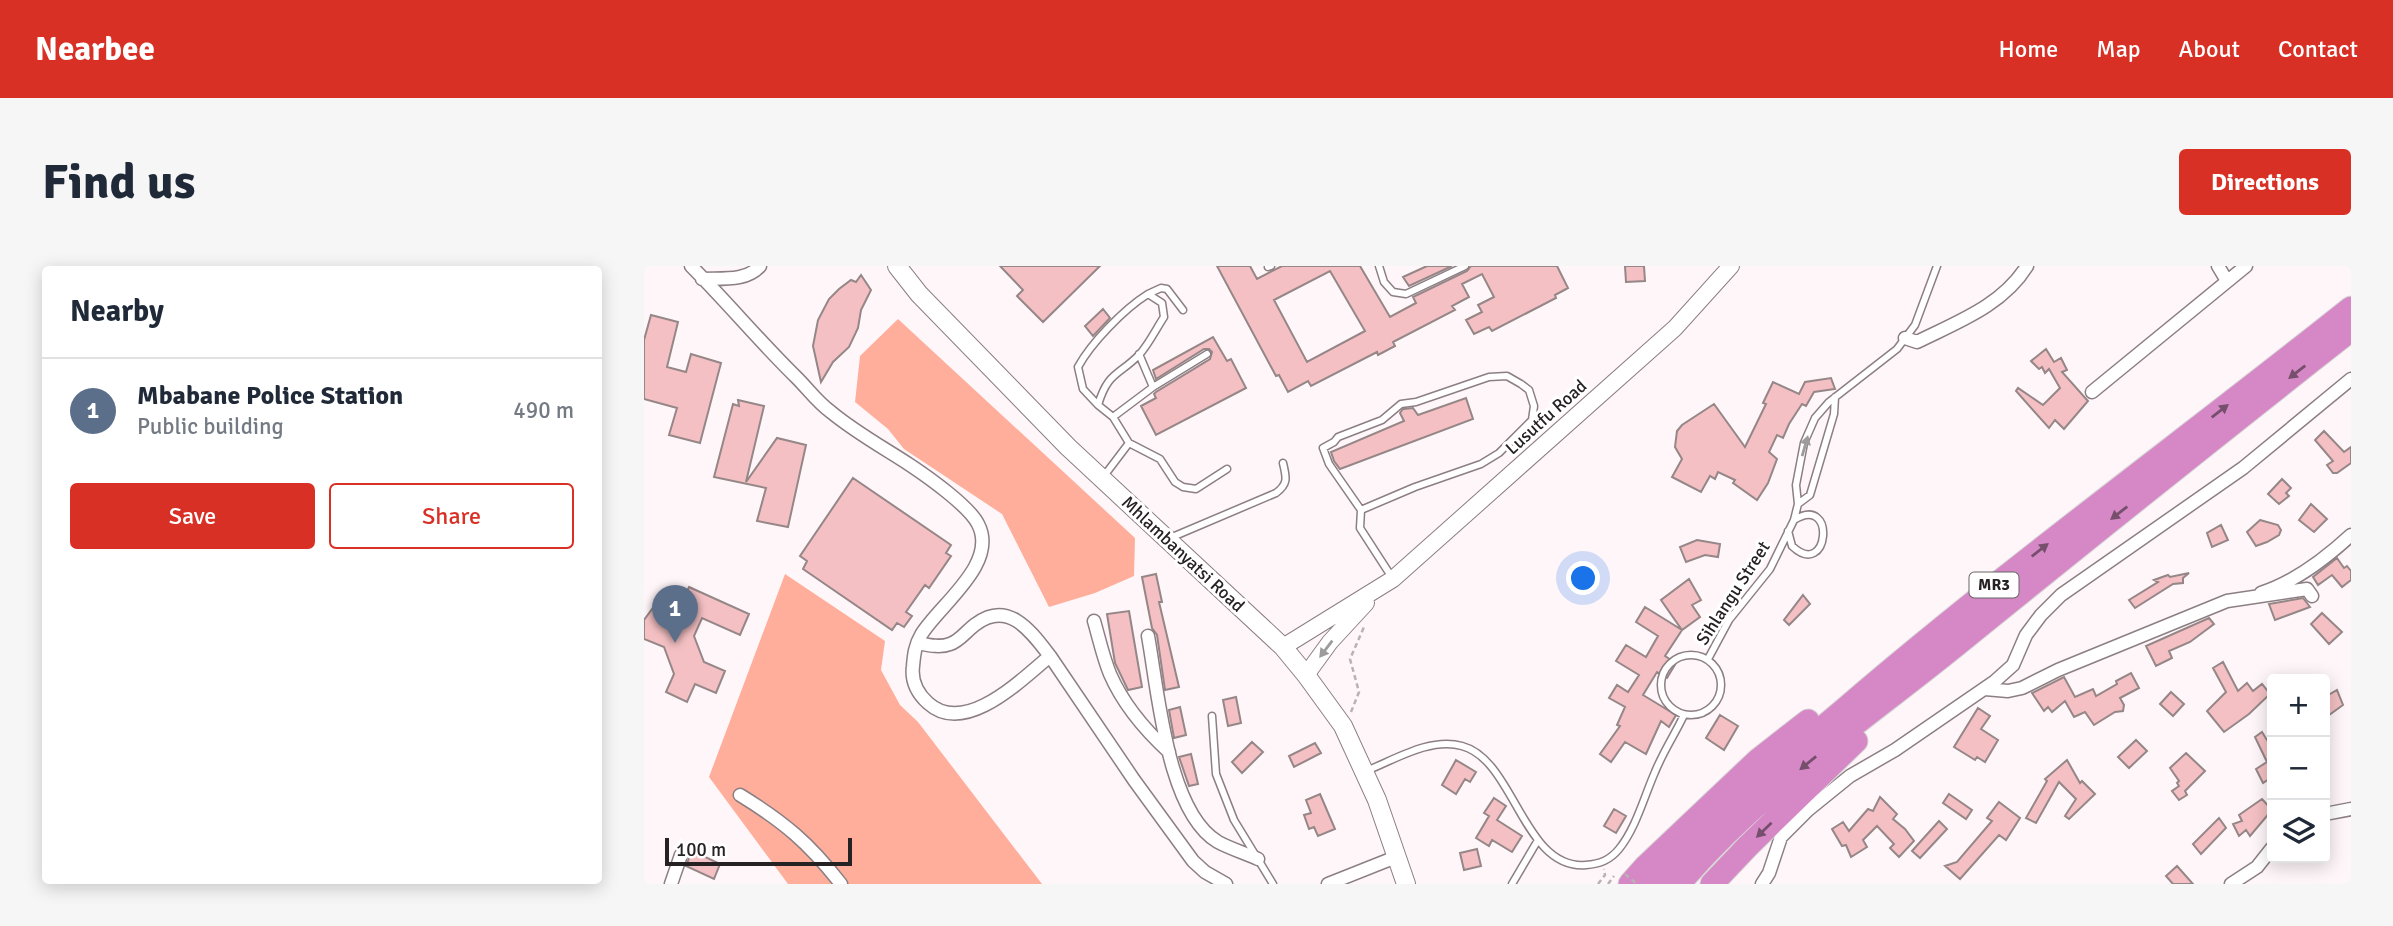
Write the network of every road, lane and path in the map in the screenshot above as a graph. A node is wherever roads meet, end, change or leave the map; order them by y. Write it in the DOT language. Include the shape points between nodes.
graph roads {
  1 [pos="691,266"];
  2 [pos="760,266"];
  3 [pos="897,266"];
  4 [pos="1379,266"];
  5 [pos="1465,266"];
  6 [pos="1731,266"];
  7 [pos="1937,266"];
  8 [pos="2028,266"];
  9 [pos="2218,266"];
  10 [pos="2246,266"];
  11 [pos="702,279"];
  12 [pos="2227,281"];
  13 [pos="1148,294"];
  14 [pos="2351,307"];
  15 [pos="1183,310"];
  16 [pos="2351,330"];
  17 [pos="1905,338"];
  18 [pos="1139,354"];
  19 [pos="1208,354"];
  20 [pos="2351,379"];
  21 [pos="1153,387"];
  22 [pos="2092,392"];
  23 [pos="1835,397"];
  24 [pos="1098,405"];
  25 [pos="1113,417"];
  26 [pos="1129,443"];
  27 [pos="1283,463"];
  28 [pos="1227,469"];
  29 [pos="1103,478"];
  30 [pos="1798,504"];
  31 [pos="1361,510"];
  32 [pos="1794,520"];
  33 [pos="1788,529"];
  34 [pos="2351,535"];
  35 [pos="1168,539"];
  36 [pos="1387,583"];
  37 [pos="2312,596"];
  38 [pos="2247,598"];
  39 [pos="1094,621"];
  40 [pos="1366,622"];
  41 [pos="1148,636"];
  42 [pos="1929,636"];
  43 [pos="918,643"];
  44 [pos="1283,647"];
  45 [pos="1954,647"];
  46 [pos="1050,656"];
  47 [pos="1707,659"];
  48 [pos="1307,675"];
  49 [pos="1985,689"];
  50 [pos="1684,715"];
  51 [pos="1212,716"];
  52 [pos="1344,729"];
  53 [pos="1169,752"];
  54 [pos="1364,772"];
  55 [pos="740,795"];
  56 [pos="2351,809"];
  57 [pos="2330,813"];
  58 [pos="1538,840"];
  59 [pos="2267,854"];
  60 [pos="681,855"];
  61 [pos="1396,857"];
  62 [pos="1258,859"];
  63 [pos="1605,875"];
  64 [pos="1628,879"];
  65 [pos="671,884"];
  66 [pos="841,884"];
  67 [pos="1226,884"];
  68 [pos="1273,884"];
  69 [pos="1328,884"];
  70 [pos="1406,884"];
  71 [pos="1512,884"];
  72 [pos="1598,884"];
  73 [pos="1637,884"];
  74 [pos="1657,884"];
  75 [pos="1679,884"];
  76 [pos="1712,884"];
  77 [pos="1762,884"];
  78 [pos="2231,884"];
  1 -- 11 [label="street"];
  2 -- 11 [label="street" via="743,277"];
  3 -- 29 [label="main road, Mhlambanyatsi Road" via="1049,428"];
  4 -- 5 [label="lane" via="1393,292 1406,294"];
  6 -- 36 [label="street, Lusutfu Road" via="1675,328"];
  7 -- 17 [label="lane, Sihlangu Street" via="1915,325"];
  8 -- 17 [label="street" via="2013,287 1989,305 1917,342"];
  9 -- 12 [label="street"];
  10 -- 12 [label="street"];
  11 -- 43 [label="street" via="830,411 938,484 978,522 984,549 976,566"];
  12 -- 22 [label="street"];
  13 -- 15 [label="lane" via="1167,289"];
  13 -- 18 [label="lane" via="1162,303 1164,317"];
  13 -- 24 [label="lane" via="1086,352 1078,368 1083,389"];
  42 -- 14 [label="highway, MR3, one-way"];
  16 -- 45 [label="highway, MR3, one-way"];
  17 -- 23 [label="lane, Sihlangu Street"];
  18 -- 21 [label="lane"];
  18 -- 24 [label="lane" via="1110,377"];
  19 -- 21 [label="lane"];
  20 -- 49 [label="street" via="2244,468 2061,595 2026,635 2013,665"];
  21 -- 25 [label="lane"];
  23 -- 30 [label="lane, Sihlangu Street" via="1810,495"];
  30 -- 23 [label="lane, Sihlangu Street, one-way" via="1796,485 1804,443 1815,418"];
  24 -- 25 [label="lane"];
  25 -- 26 [label="lane"];
  26 -- 28 [label="lane" via="1160,459 1183,487 1196,489"];
  26 -- 29 [label="lane"];
  27 -- 35 [label="lane" via="1287,479 1276,493"];
  29 -- 35 [label="main road, Mhlambanyatsi Road"];
  30 -- 32 [label="lane, Sihlangu Street"];
  31 -- 31 [label="lane" via="1322,448 1382,420 1401,404 1489,377 1507,376 1529,390 1532,420 1499,453"];
  31 -- 36 [label="lane" via="1360,527"];
  32 -- 33 [label="lane, Sihlangu Street"];
  32 -- 33 [label="lane" via="1811,516 1821,522 1822,544 1807,553 1796,550"];
  33 -- 47 [label="lane, Sihlangu Street" via="1770,569 1729,620"];
  34 -- 38 [label="street" via="2303,573"];
  35 -- 44 [label="main road, Mhlambanyatsi Road"];
  36 -- 44 [label="street, Lusutfu Road"];
  36 -- 48 [label="street, Lusutfu Road, one-way" via="1330,642"];
  37 -- 38 [label="street" via="2307,589"];
  38 -- 49 [label="street" via="2167,624 2022,688"];
  39 -- 53 [label="street" via="1110,673 1129,708"];
  40 -- 52 [label="path" via="1350,659 1359,692"];
  41 -- 53 [label="street"];
  42 -- 64 [label="highway" via="1758,760"];
  42 -- 74 [label="highway, MR3" via="1734,802"];
  43 -- 46 [label="street" via="951,644 978,622 1006,616 1024,624"];
  43 -- 46 [label="street" via="914,687 935,709 948,713 980,709"];
  44 -- 48 [label="main road, Mhlambanyatsi Road"];
  45 -- 75 [label="highway, MR3, one-way" via="1755,806"];
  45 -- 76 [label="highway, one-way"];
  46 -- 67 [label="street" via="1193,861"];
  47 -- 50 [label="lane" via="1719,672 1719,697 1708,710"];
  47 -- 50 [label="lane" via="1680,656 1661,678 1663,697"];
  48 -- 52 [label="main road, Mhlambanyatsi Road"];
  49 -- 77 [label="street" via="1850,776 1808,810 1781,837"];
  50 -- 58 [label="lane" via="1632,825 1607,860 1595,865 1566,864"];
  51 -- 62 [label="lane" via="1216,774 1234,820"];
  52 -- 54 [label="main road, Mhlambanyatsi Road"];
  53 -- 62 [label="street" via="1186,806 1202,827 1217,841"];
  54 -- 58 [label="lane" via="1426,747 1464,746 1480,754"];
  54 -- 61 [label="main road, Mhlambanyatsi Road"];
  55 -- 66 [label="street" via="800,837"];
  56 -- 57 [label="street"];
  58 -- 71 [label="lane"];
  59 -- 78 [label="street"];
  60 -- 65 [label="street"];
  61 -- 69 [label="street"];
  61 -- 70 [label="main road, Mhlambanyatsi Road"];
  62 -- 68 [label="lane"];
  63 -- 72 [label="path"];
  64 -- 73 [label="path, bridge"];
}
